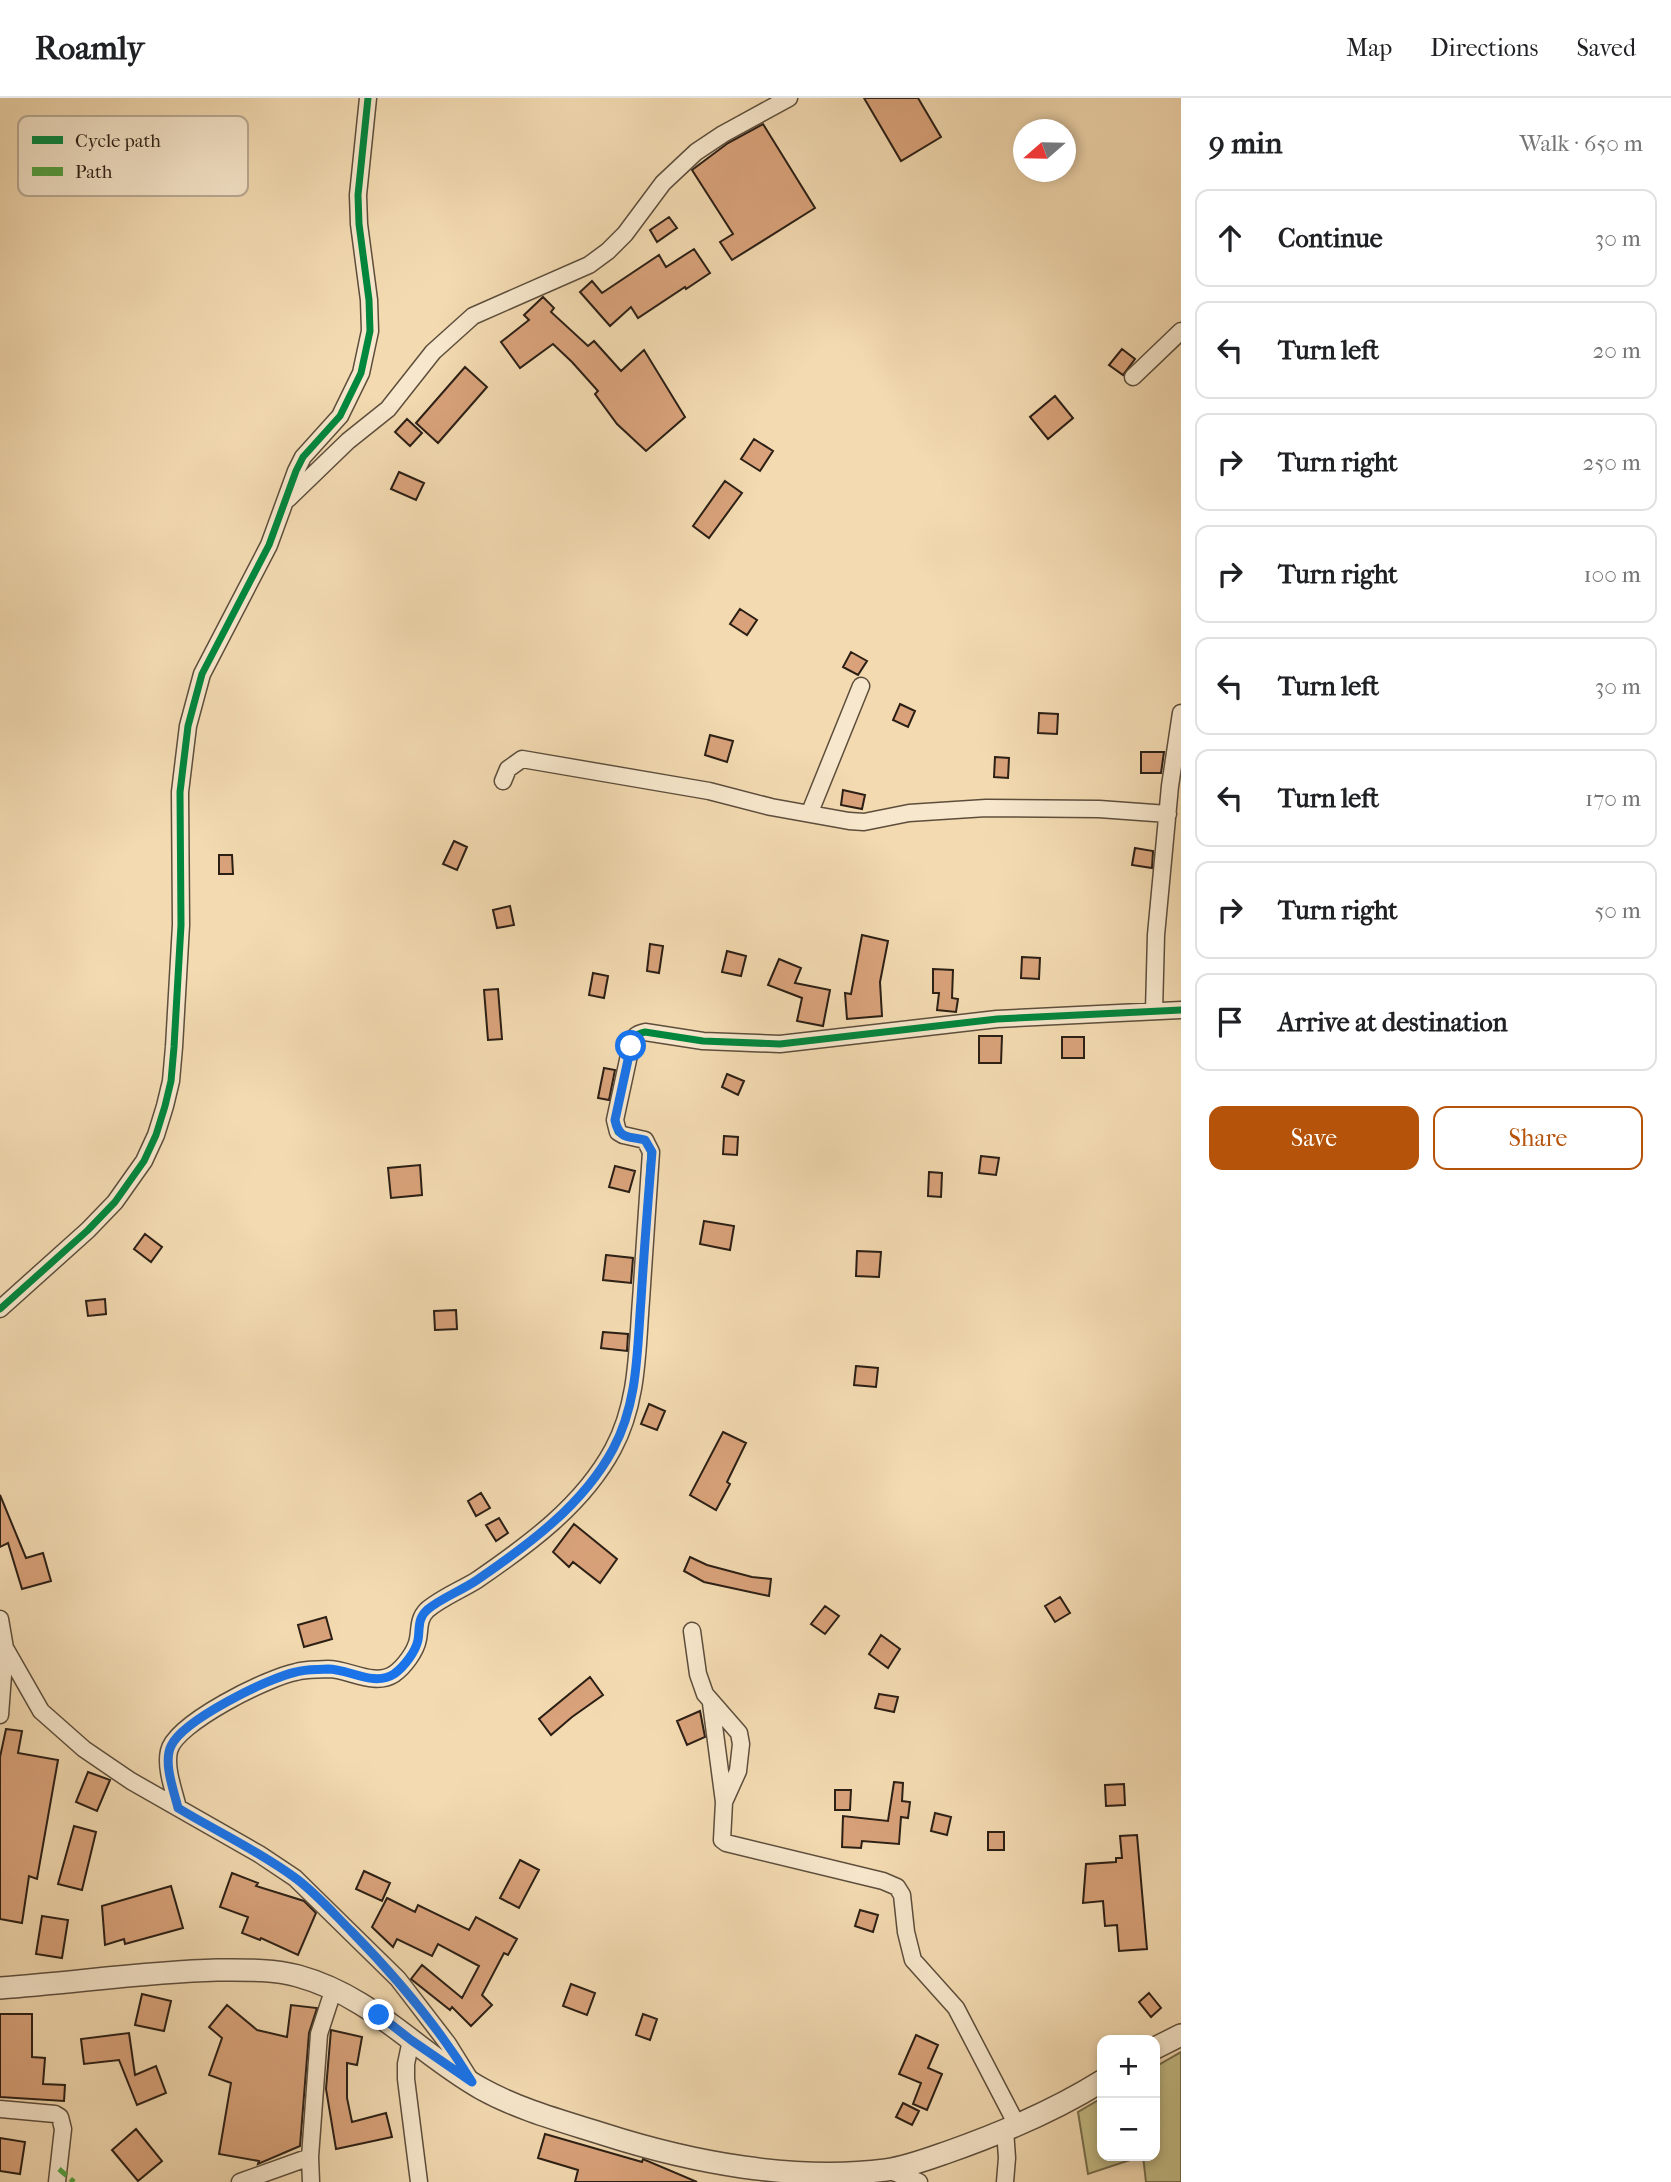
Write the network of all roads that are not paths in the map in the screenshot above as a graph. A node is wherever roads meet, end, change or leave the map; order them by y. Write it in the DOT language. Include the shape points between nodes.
graph roads {
  1 [pos="368,98"];
  2 [pos="789,98"];
  3 [pos="1181,331"];
  4 [pos="1133,377"];
  5 [pos="286,500"];
  6 [pos="862,686"];
  7 [pos="1181,713"];
  8 [pos="503,782"];
  9 [pos="810,812"];
  10 [pos="1168,814"];
  11 [pos="1181,1010"];
  12 [pos="1154,1011"];
  13 [pos="0,1309"];
  14 [pos="0,1619"];
  15 [pos="692,1632"];
  16 [pos="5,1648"];
  17 [pos="711,1703"];
  18 [pos="0,1715"];
  19 [pos="724,1802"];
  20 [pos="178,1808"];
  21 [pos="0,1988"];
  22 [pos="334,1988"];
  23 [pos="1181,2035"];
  24 [pos="411,2040"];
  25 [pos="1160,2046"];
  26 [pos="472,2082"];
  27 [pos="1097,2084"];
  28 [pos="0,2109"];
  29 [pos="1011,2127"];
  30 [pos="310,2157"];
  31 [pos="888,2170"];
  32 [pos="57,2182"];
  33 [pos="240,2182"];
  34 [pos="311,2182"];
  35 [pos="419,2182"];
  36 [pos="919,2182"];
  37 [pos="1005,2182"];
  1 -- 5 [label="street" via="358,195 369,300 366,352 351,396 340,416 303,457"];
  2 -- 5 [label="street" via="723,134 677,167 625,234 589,265 460,325 388,409"];
  3 -- 4 [label="street"];
  5 -- 13 [label="street" via="258,569 202,674 188,726 180,792 181,925 174,1047 171,1081 156,1135 115,1202"];
  6 -- 9 [label="street"];
  7 -- 10 [label="street"];
  8 -- 9 [label="street" via="508,769 522,759"];
  9 -- 10 [label="street" via="864,822 909,813 986,808"];
  10 -- 12 [label="street"];
  11 -- 12 [label="street"];
  12 -- 20 [label="street" via="997,1019 780,1044 638,1034 631,1046 615,1120 618,1132 645,1140 652,1152 633,1396 613,1450 582,1493 535,1538 428,1609 419,1625 417,1644 395,1673 372,1678 333,1669 296,1672 261,1684 184,1730 168,1754"];
  14 -- 16 [label="street"];
  15 -- 17 [label="street" via="701,1683"];
  16 -- 18 [label="street"];
  16 -- 20 [label="street" via="41,1711 84,1749"];
  17 -- 19 [label="street"];
  17 -- 19 [label="street" via="739,1733 741,1744 738,1771"];
  19 -- 29 [label="street" via="721,1834 726,1843 897,1887 913,1960 956,2008"];
  20 -- 26 [label="street" via="277,1866 321,1902 398,1979"];
  21 -- 22 [label="street" via="235,1970 297,1975"];
  22 -- 24 [label="street" via="361,2002"];
  22 -- 30 [label="street" via="319,2034"];
  23 -- 25 [label="street"];
  24 -- 26 [label="street"];
  24 -- 35 [label="street" via="406,2079"];
  26 -- 31 [label="street" via="537,2113 691,2159 797,2173"];
  27 -- 29 [label="street"];
  28 -- 32 [label="street" via="61,2117 64,2129"];
  29 -- 31 [label="street"];
  29 -- 37 [label="street"];
  30 -- 33 [label="street"];
  30 -- 34 [label="street"];
  31 -- 36 [label="street"];
}
